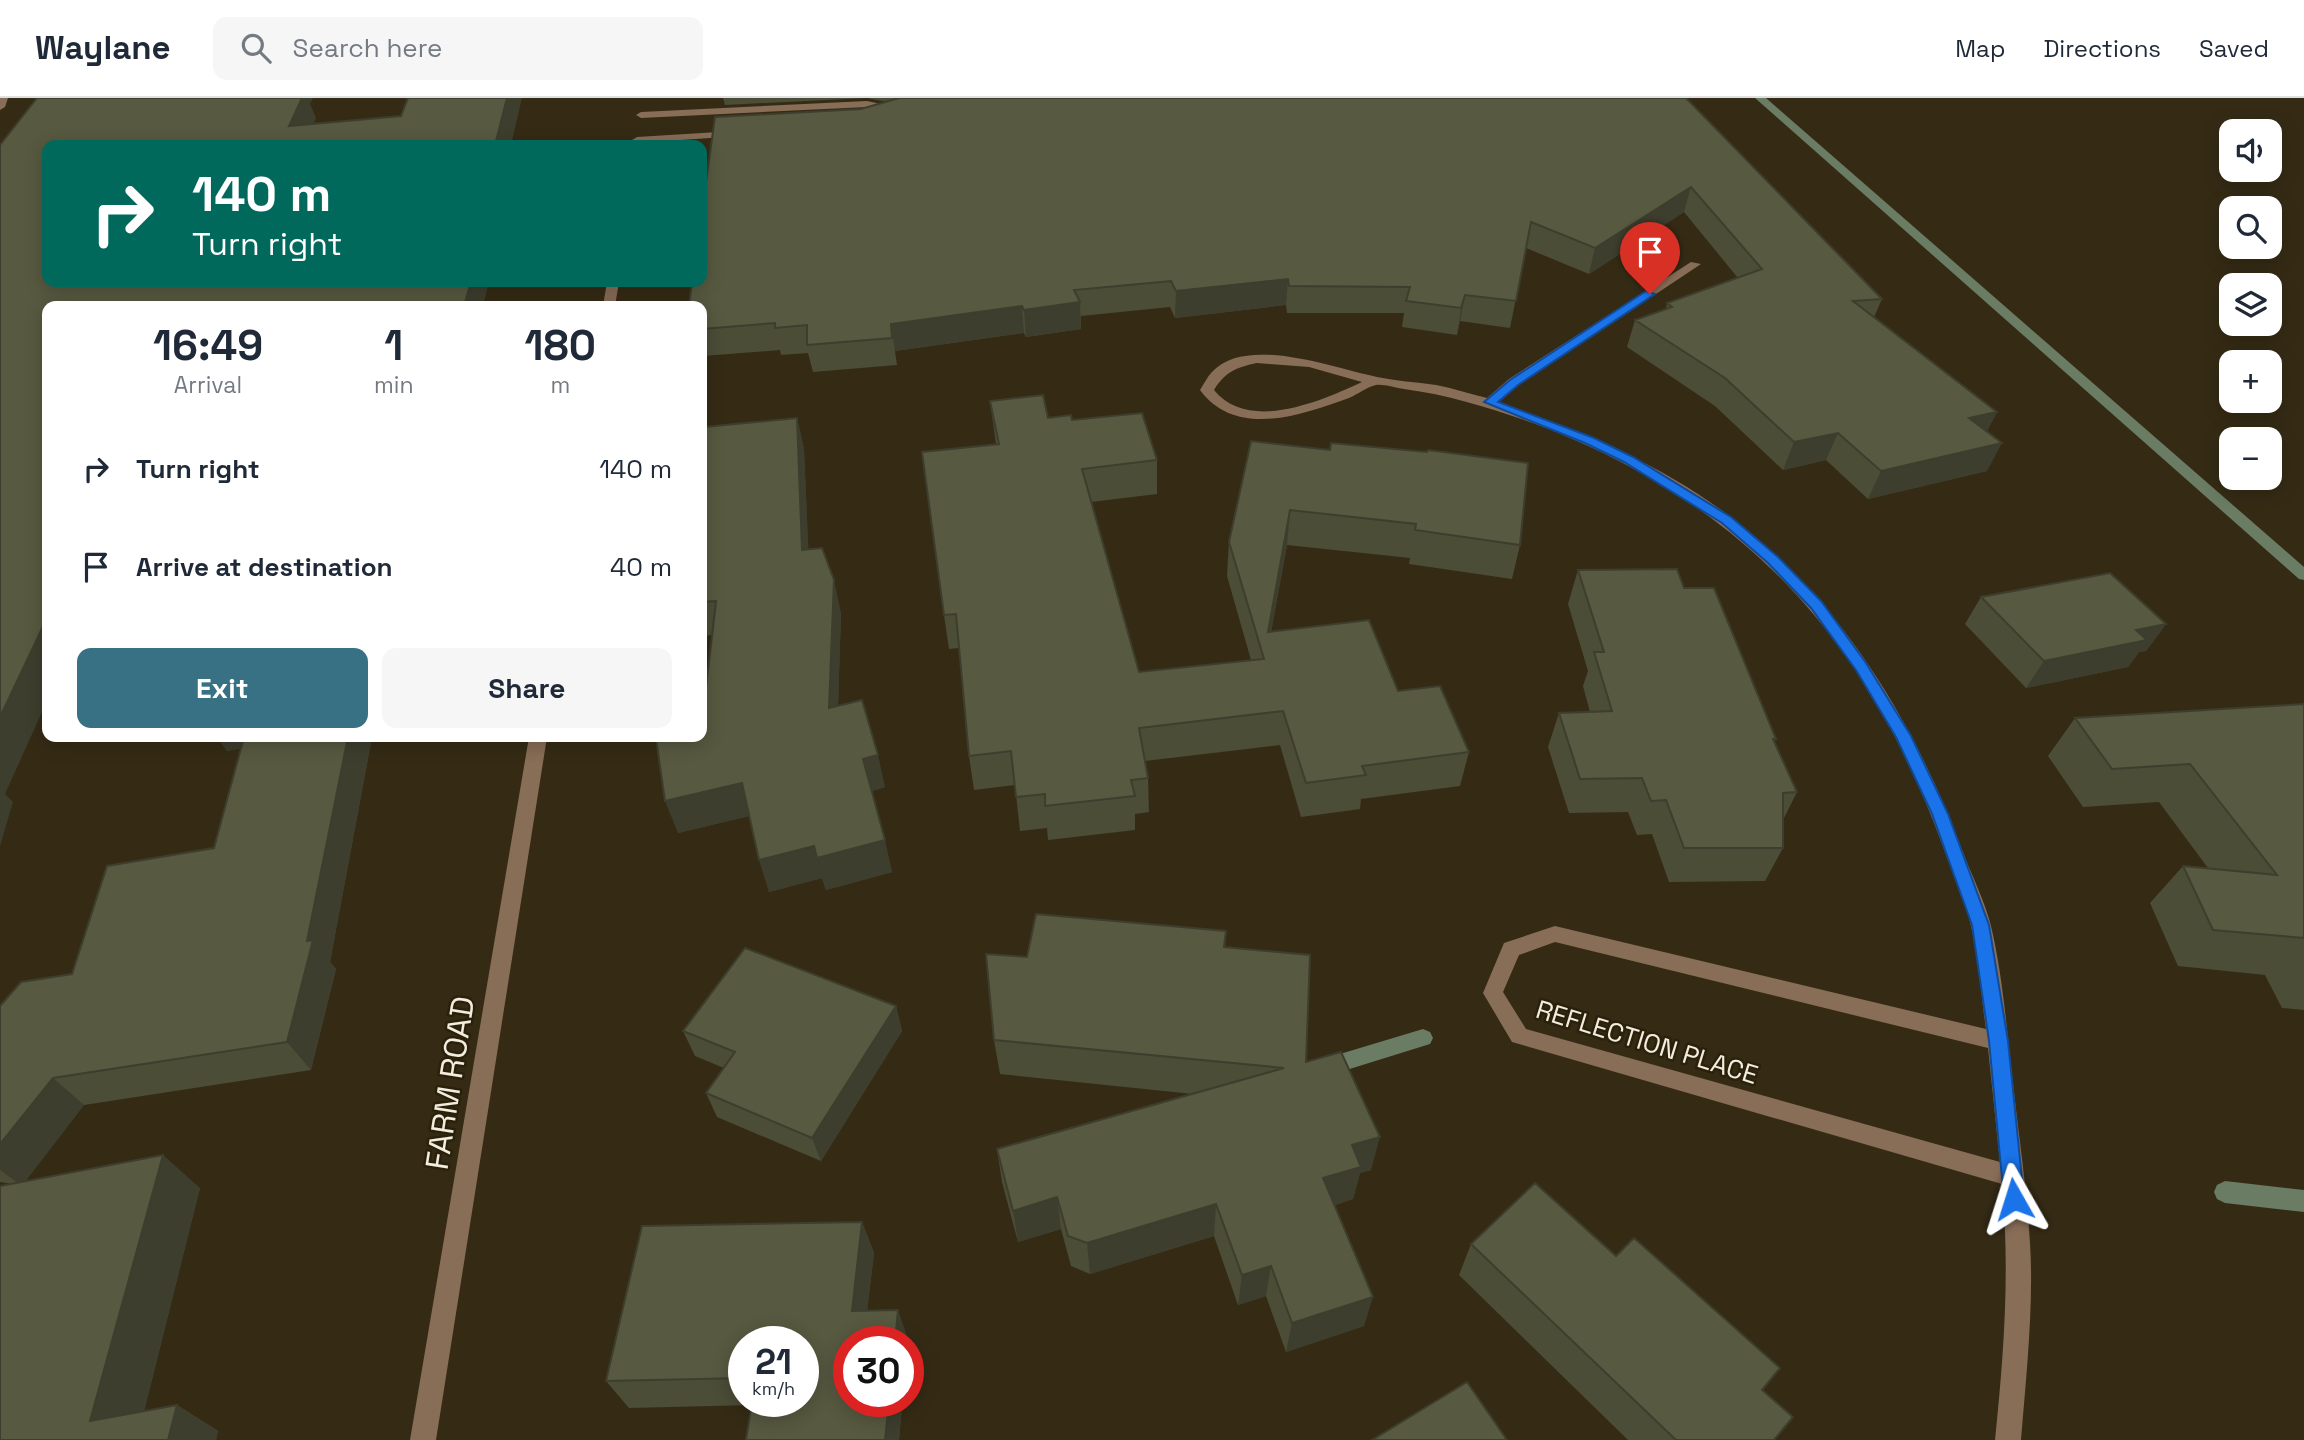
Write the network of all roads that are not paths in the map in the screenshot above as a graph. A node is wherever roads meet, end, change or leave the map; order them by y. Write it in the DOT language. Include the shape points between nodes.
graph roads {
  1 [pos="3,98"];
  2 [pos="0,107"];
  3 [pos="890,120"];
  4 [pos="749,134"];
  5 [pos="636,140"];
  6 [pos="664,140"];
  7 [pos="1695,264"];
  8 [pos="1374,381"];
  9 [pos="1490,402"];
  10 [pos="537,742"];
  11 [pos="1998,1041"];
  12 [pos="2011,1176"];
  13 [pos="423,1440"];
  14 [pos="2008,1440"];
  1 -- 2 [label="street"];
  3 -- 5 [label="street" via="916,112 867,104 641,111"];
  4 -- 6 [label="street"];
  7 -- 9 [label="street"];
  8 -- 8 [label="street" via="1347,394 1274,415 1231,411 1207,390 1222,368 1269,359 1335,368"];
  8 -- 9 [label="street"];
  9 -- 11 [label="street" via="1590,440 1671,484 1726,520 1816,604 1904,736 1940,814 1980,925"];
  10 -- 13 [label="street, FARM ROAD"];
  11 -- 12 [label="street"];
  11 -- 12 [label="street, REFLECTION PLACE" via="1555,934 1511,949 1493,993 1519,1036"];
  12 -- 14 [label="street" via="2019,1245"];
}
